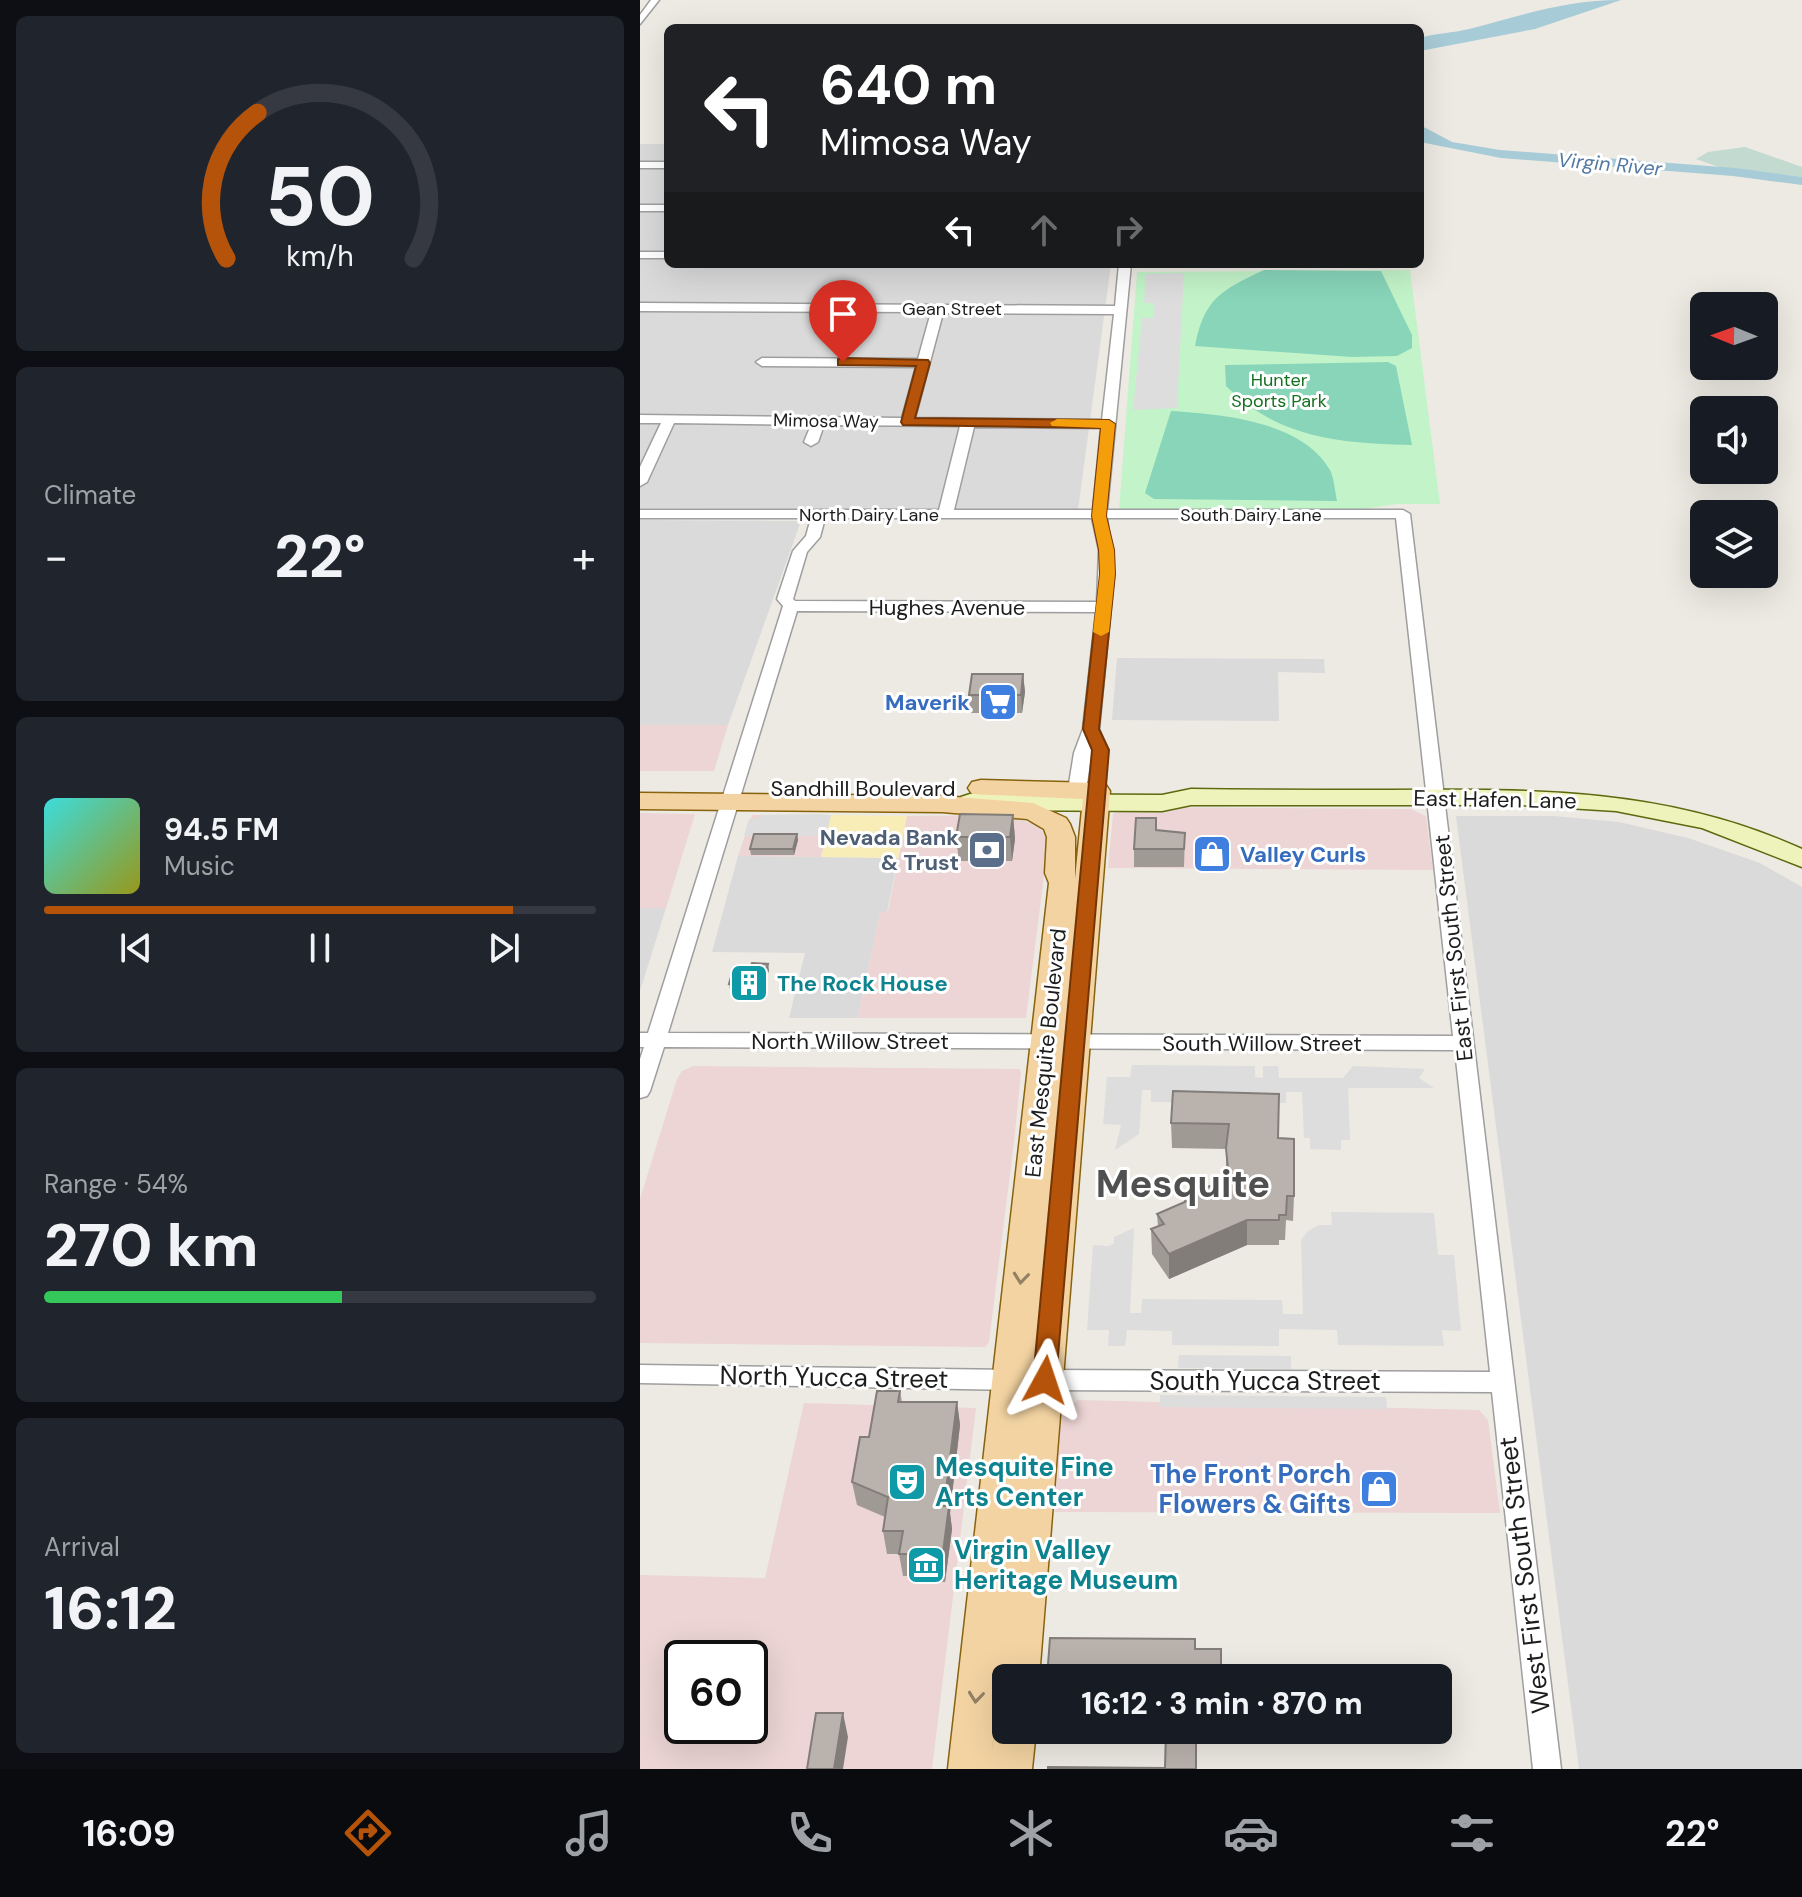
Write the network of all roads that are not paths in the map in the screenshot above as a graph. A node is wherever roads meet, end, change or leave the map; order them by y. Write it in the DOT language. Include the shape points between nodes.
graph roads {
  1 [pos="655,0"];
  2 [pos="640,21"];
  3 [pos="640,165"];
  4 [pos="664,165"];
  5 [pos="640,208"];
  6 [pos="664,208"];
  7 [pos="640,255"];
  8 [pos="664,255"];
  9 [pos="1125,268"];
  10 [pos="644,306"];
  11 [pos="938,309"];
  12 [pos="1121,310"];
  13 [pos="640,320"];
  14 [pos="762,362"];
  15 [pos="924,363"];
  16 [pos="640,419"];
  17 [pos="669,420"];
  18 [pos="819,421"];
  19 [pos="907,422"];
  20 [pos="968,422"];
  21 [pos="1109,424"];
  22 [pos="811,442"];
  23 [pos="640,482"];
  24 [pos="640,514"];
  25 [pos="1403,514"];
  26 [pos="819,515"];
  27 [pos="945,516"];
  28 [pos="1099,516"];
  29 [pos="791,606"];
  30 [pos="1103,607"];
  31 [pos="640,787"];
  32 [pos="731,794"];
  33 [pos="1086,796"];
  34 [pos="1435,797"];
  35 [pos="640,801"];
  36 [pos="942,804"];
  37 [pos="1802,859"];
  38 [pos="1063,883"];
  39 [pos="648,1040"];
  40 [pos="1061,1042"];
  41 [pos="1463,1043"];
  42 [pos="640,1091"];
  43 [pos="640,1374"];
  44 [pos="1027,1380"];
  45 [pos="1502,1382"];
  46 [pos="1019,1664"];
  47 [pos="1014,1744"];
  48 [pos="969,1769"];
  49 [pos="1011,1769"];
  50 [pos="1547,1769"];
  1 -- 2 [label="street"];
  3 -- 4 [label="street"];
  5 -- 6 [label="street"];
  7 -- 8 [label="street"];
  9 -- 12 [label="street, East Mesquite Boulevard"];
  10 -- 11 [label="street, Gean Street"];
  10 -- 13 [label="street"];
  11 -- 12 [label="street, Gean Street"];
  11 -- 15 [label="street"];
  12 -- 21 [label="street, East Mesquite Boulevard"];
  14 -- 15 [label="street"];
  15 -- 19 [label="street"];
  16 -- 17 [label="street, Mimosa Way"];
  17 -- 18 [label="street, Mimosa Way"];
  17 -- 23 [label="street"];
  18 -- 19 [label="street, Mimosa Way"];
  18 -- 22 [label="street"];
  19 -- 20 [label="street, Mimosa Way"];
  20 -- 21 [label="street, Mimosa Way"];
  20 -- 27 [label="street"];
  21 -- 28 [label="street, East Mesquite Boulevard"];
  24 -- 26 [label="street, North Dairy Lane"];
  25 -- 28 [label="street, South Dairy Lane"];
  25 -- 34 [label="street, East First South Street"];
  26 -- 27 [label="street, North Dairy Lane"];
  26 -- 29 [label="street" via="792,576 785,599"];
  27 -- 28 [label="street, North Dairy Lane"];
  28 -- 30 [label="street, East Mesquite Boulevard" via="1106,550"];
  29 -- 30 [label="street, Hughes Avenue"];
  29 -- 32 [label="street"];
  30 -- 33 [label="street, East Mesquite Boulevard" via="1091,729 1100,750"];
  31 -- 32 [label="main road, Sandhill Boulevard"];
  32 -- 33 [label="main road, Sandhill Boulevard"];
  32 -- 35 [label="main road, Sandhill Boulevard"];
  32 -- 36 [label="main road, Sandhill Boulevard"];
  32 -- 39 [label="street"];
  33 -- 34 [label="main road, East Hafen Lane" via="1162,803 1179,798"];
  33 -- 36 [label="main road, Sandhill Boulevard"];
  33 -- 38 [label="main road, East Mesquite Boulevard"];
  33 -- 40 [label="main road, East Mesquite Boulevard"];
  34 -- 37 [label="main road, East Hafen Lane" via="1617,801 1741,833"];
  34 -- 41 [label="street, East First South Street"];
  36 -- 38 [label="main road" via="1017,808 1048,816 1061,837"];
  38 -- 40 [label="main road, East Mesquite Boulevard"];
  39 -- 40 [label="street, North Willow Street"];
  39 -- 42 [label="street"];
  40 -- 41 [label="street, South Willow Street"];
  40 -- 44 [label="main road, East Mesquite Boulevard"];
  41 -- 45 [label="street, East First South Street"];
  43 -- 44 [label="street, North Yucca Street"];
  44 -- 45 [label="street, South Yucca Street"];
  44 -- 46 [label="main road"];
  44 -- 48 [label="main road, one-way"];
  45 -- 50 [label="street, West First South Street"];
  47 -- 49 [label="main road"];
}
